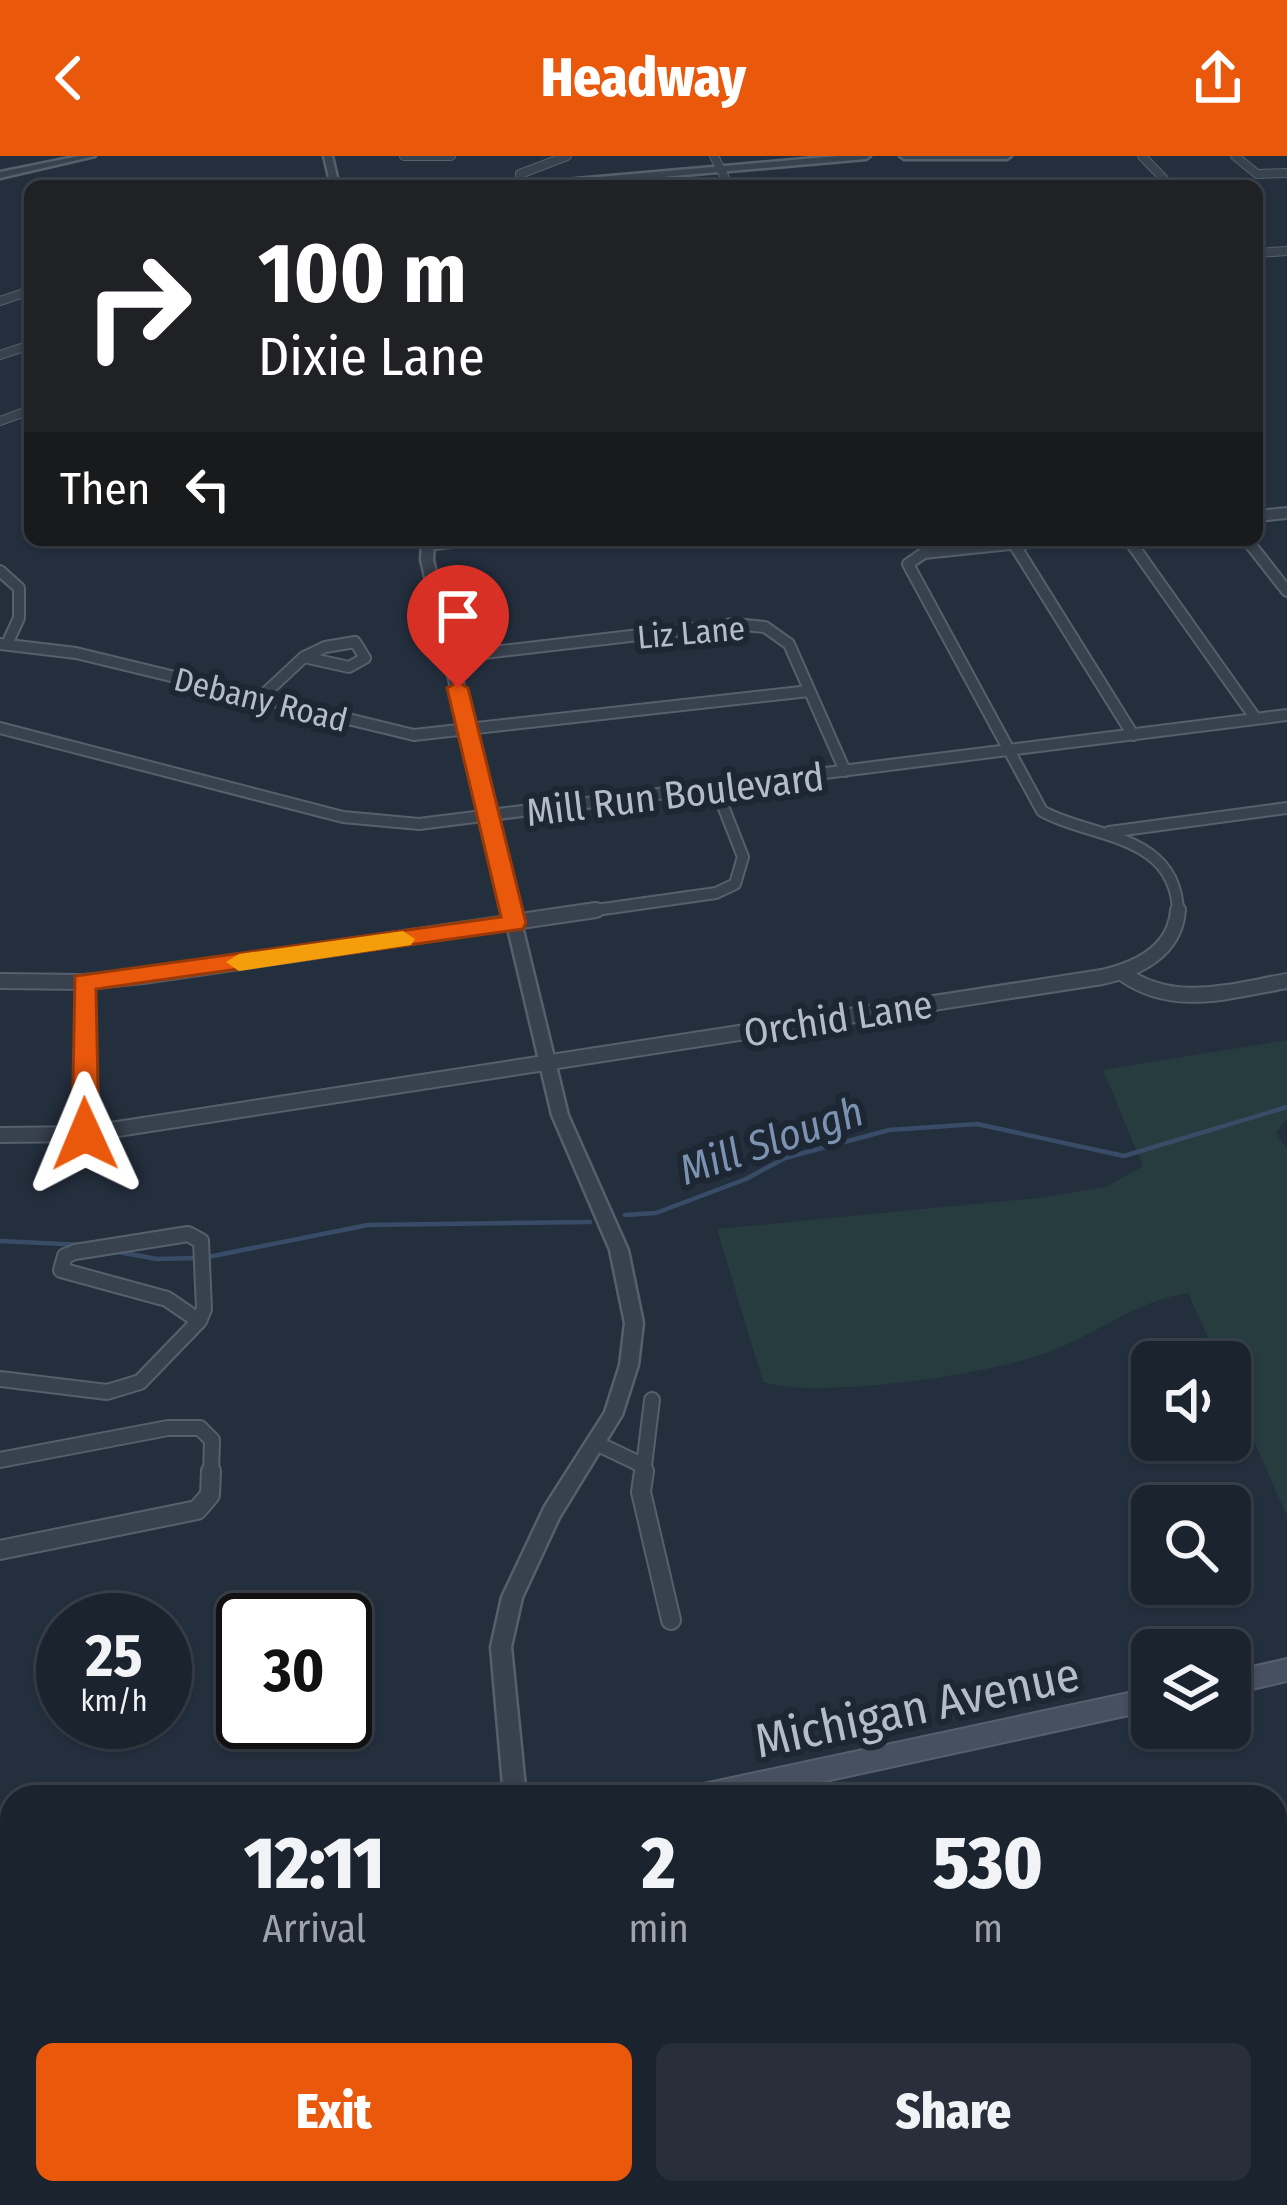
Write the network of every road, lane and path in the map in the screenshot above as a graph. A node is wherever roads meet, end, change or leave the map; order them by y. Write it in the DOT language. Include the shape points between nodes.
graph roads {
  1 [pos="91,156"];
  2 [pos="404,156"];
  3 [pos="451,156"];
  4 [pos="567,156"];
  5 [pos="714,156"];
  6 [pos="866,156"];
  7 [pos="904,156"];
  8 [pos="1007,156"];
  9 [pos="1142,156"];
  10 [pos="1235,156"];
  11 [pos="718,168"];
  12 [pos="1287,173"];
  13 [pos="0,175"];
  14 [pos="1164,179"];
  15 [pos="523,180"];
  16 [pos="590,180"];
  17 [pos="725,180"];
  18 [pos="429,546"];
  19 [pos="996,546"];
  20 [pos="1015,546"];
  21 [pos="1133,546"];
  22 [pos="1252,546"];
  23 [pos="1,571"];
  24 [pos="1287,591"];
  25 [pos="3,644"];
  26 [pos="301,656"];
  27 [pos="450,657"];
  28 [pos="809,691"];
  29 [pos="260,698"];
  30 [pos="1287,715"];
  31 [pos="1256,718"];
  32 [pos="0,728"];
  33 [pos="468,732"];
  34 [pos="1133,735"];
  35 [pos="1009,750"];
  36 [pos="845,771"];
  37 [pos="716,788"];
  38 [pos="1287,808"];
  39 [pos="488,818"];
  40 [pos="1109,832"];
  41 [pos="514,923"];
  42 [pos="1122,974"];
  43 [pos="0,981"];
  44 [pos="1287,981"];
  45 [pos="84,982"];
  46 [pos="548,1063"];
  47 [pos="85,1134"];
  48 [pos="0,1135"];
  49 [pos="200,1322"];
  50 [pos="0,1378"];
  51 [pos="652,1400"];
  52 [pos="598,1444"];
  53 [pos="0,1460"];
  54 [pos="642,1466"];
  55 [pos="0,1550"];
  56 [pos="671,1620"];
  57 [pos="1287,1670"];
  58 [pos="1251,1678"];
  59 [pos="1131,1704"];
  60 [pos="514,1785"];
  61 [pos="754,1785"];
  1 -- 13 [label="street"];
  2 -- 3 [label="street"];
  4 -- 15 [label="street" via="520,174"];
  5 -- 11 [label="street"];
  6 -- 11 [label="street"];
  7 -- 8 [label="street"];
  9 -- 14 [label="street"];
  10 -- 12 [label="street" via="1257,174"];
  11 -- 16 [label="street"];
  11 -- 17 [label="street"];
  18 -- 27 [label="street"];
  19 -- 35 [label="street, Orchid Lane" via="924,554 909,569"];
  20 -- 34 [label="street"];
  21 -- 31 [label="street"];
  22 -- 24 [label="street"];
  23 -- 25 [label="street" via="19,588 19,618"];
  25 -- 29 [label="street, Debany Road" via="76,653"];
  26 -- 26 [label="street" via="345,642 365,652 349,667"];
  26 -- 29 [label="street"];
  27 -- 28 [label="street, Liz Lane" via="753,624 789,644"];
  27 -- 33 [label="street"];
  28 -- 33 [label="street, Debany Road"];
  28 -- 36 [label="street, Liz Lane"];
  29 -- 33 [label="street, Debany Road" via="394,732"];
  30 -- 31 [label="street, Mill Run Boulevard"];
  31 -- 34 [label="street, Mill Run Boulevard"];
  32 -- 39 [label="street, Mill Run Boulevard" via="343,817 419,824"];
  33 -- 39 [label="street"];
  34 -- 35 [label="street, Mill Run Boulevard"];
  35 -- 36 [label="street, Mill Run Boulevard"];
  35 -- 40 [label="street, Orchid Lane" via="1042,811"];
  36 -- 37 [label="street, Mill Run Boulevard"];
  37 -- 39 [label="street, Mill Run Boulevard"];
  37 -- 41 [label="street" via="743,856 735,884"];
  38 -- 40 [label="street"];
  39 -- 41 [label="street"];
  40 -- 42 [label="street, Orchid Lane" via="1149,855 1170,881 1178,910 1160,950"];
  41 -- 45 [label="street"];
  41 -- 46 [label="street"];
  42 -- 44 [label="street" via="1173,998"];
  42 -- 46 [label="street, Orchid Lane"];
  43 -- 45 [label="street"];
  45 -- 47 [label="street"];
  46 -- 47 [label="street, Orchid Lane"];
  46 -- 52 [label="street" via="560,1115 631,1293 629,1365"];
  47 -- 48 [label="street, Orchid Lane"];
  49 -- 49 [label="street" via="201,1241 188,1234 74,1252 61,1262 67,1274 167,1299"];
  49 -- 50 [label="street" via="140,1382 107,1392"];
  51 -- 54 [label="street"];
  52 -- 54 [label="street"];
  52 -- 60 [label="street" via="552,1512 512,1597 501,1647"];
  53 -- 55 [label="street" via="168,1428 200,1428 212,1440 210,1495 197,1510"];
  54 -- 56 [label="street" via="644,1520"];
  57 -- 58 [label="main road"];
  59 -- 61 [label="main road, Michigan Avenue"];
}
